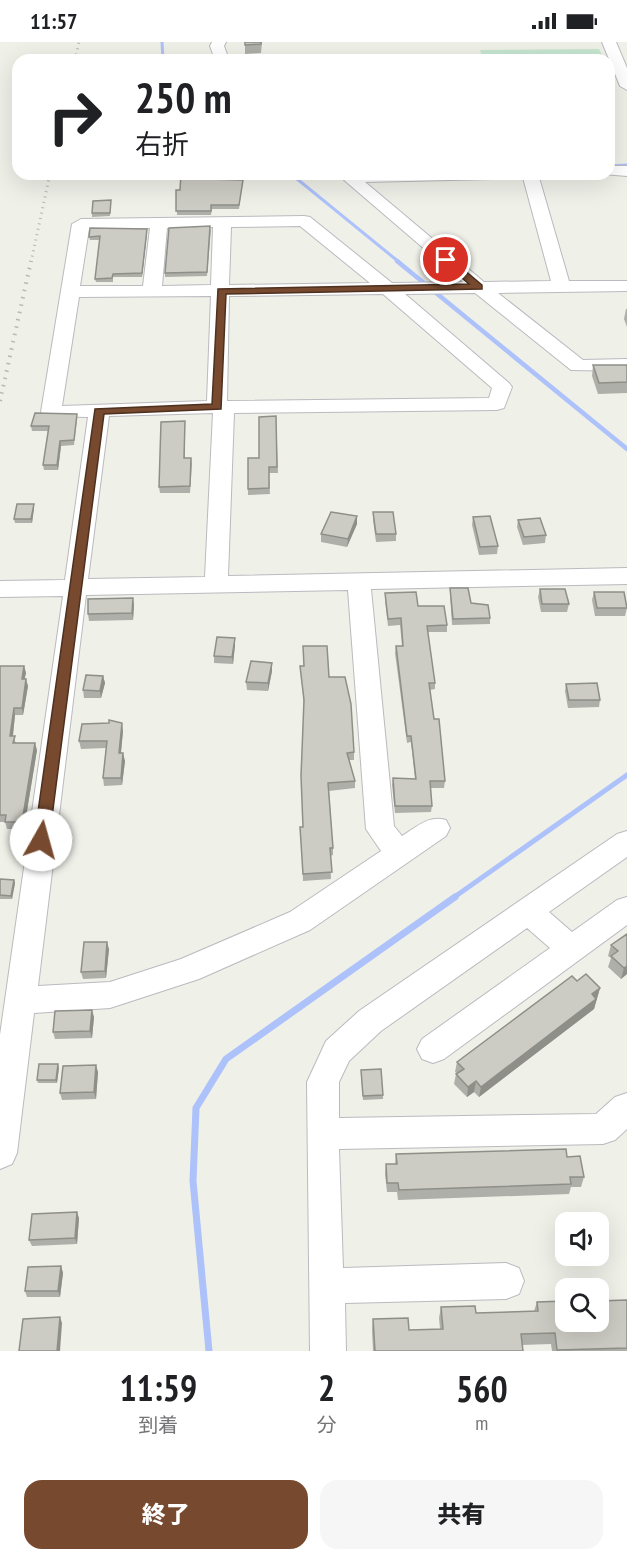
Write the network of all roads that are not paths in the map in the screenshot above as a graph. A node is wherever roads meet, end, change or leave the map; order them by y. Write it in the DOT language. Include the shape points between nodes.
graph roads {
  1 [pos="615,59"];
  2 [pos="624,85"];
  3 [pos="353,180"];
  4 [pos="532,180"];
  5 [pos="222,222"];
  6 [pos="159,223"];
  7 [pos="627,286"];
  8 [pos="478,287"];
  9 [pos="562,287"];
  10 [pos="388,289"];
  11 [pos="221,291"];
  12 [pos="72,292"];
  13 [pos="152,292"];
  14 [pos="627,365"];
  15 [pos="220,407"];
  16 [pos="99,411"];
  17 [pos="627,576"];
  18 [pos="359,582"];
  19 [pos="216,585"];
  20 [pos="75,588"];
  21 [pos="0,590"];
  22 [pos="436,828"];
  23 [pos="627,842"];
  24 [pos="399,852"];
  25 [pos="627,909"];
  26 [pos="529,912"];
  27 [pos="571,950"];
  28 [pos="20,1001"];
  29 [pos="434,1049"];
  30 [pos="627,1108"];
  31 [pos="322,1134"];
  32 [pos="0,1153"];
  33 [pos="506,1281"];
  34 [pos="326,1286"];
  35 [pos="328,1351"];
  1 -- 2 [label="street"];
  3 -- 8 [label="street"];
  4 -- 9 [label="street"];
  5 -- 6 [label="street"];
  5 -- 10 [label="street" via="304,221"];
  5 -- 11 [label="street"];
  6 -- 12 [label="street" via="81,224"];
  6 -- 13 [label="street"];
  7 -- 9 [label="street"];
  8 -- 9 [label="street"];
  8 -- 10 [label="street"];
  8 -- 14 [label="street" via="578,366"];
  10 -- 11 [label="street"];
  10 -- 15 [label="street" via="502,387 497,404"];
  11 -- 13 [label="street"];
  11 -- 15 [label="street"];
  12 -- 13 [label="street"];
  12 -- 16 [label="street" via="51,411"];
  15 -- 16 [label="street"];
  15 -- 19 [label="street"];
  16 -- 20 [label="street"];
  17 -- 18 [label="street"];
  18 -- 19 [label="street"];
  18 -- 24 [label="street" via="380,830"];
  19 -- 20 [label="street"];
  20 -- 21 [label="street"];
  20 -- 28 [label="street"];
  22 -- 24 [label="street"];
  23 -- 26 [label="street"];
  24 -- 28 [label="street" via="300,921 188,970 110,995"];
  25 -- 27 [label="street"];
  26 -- 27 [label="street"];
  26 -- 31 [label="street" via="370,1021 337,1051 323,1082"];
  27 -- 29 [label="street"];
  28 -- 32 [label="street"];
  30 -- 31 [label="street" via="603,1129"];
  31 -- 34 [label="street"];
  33 -- 34 [label="street"];
  34 -- 35 [label="street"];
}
